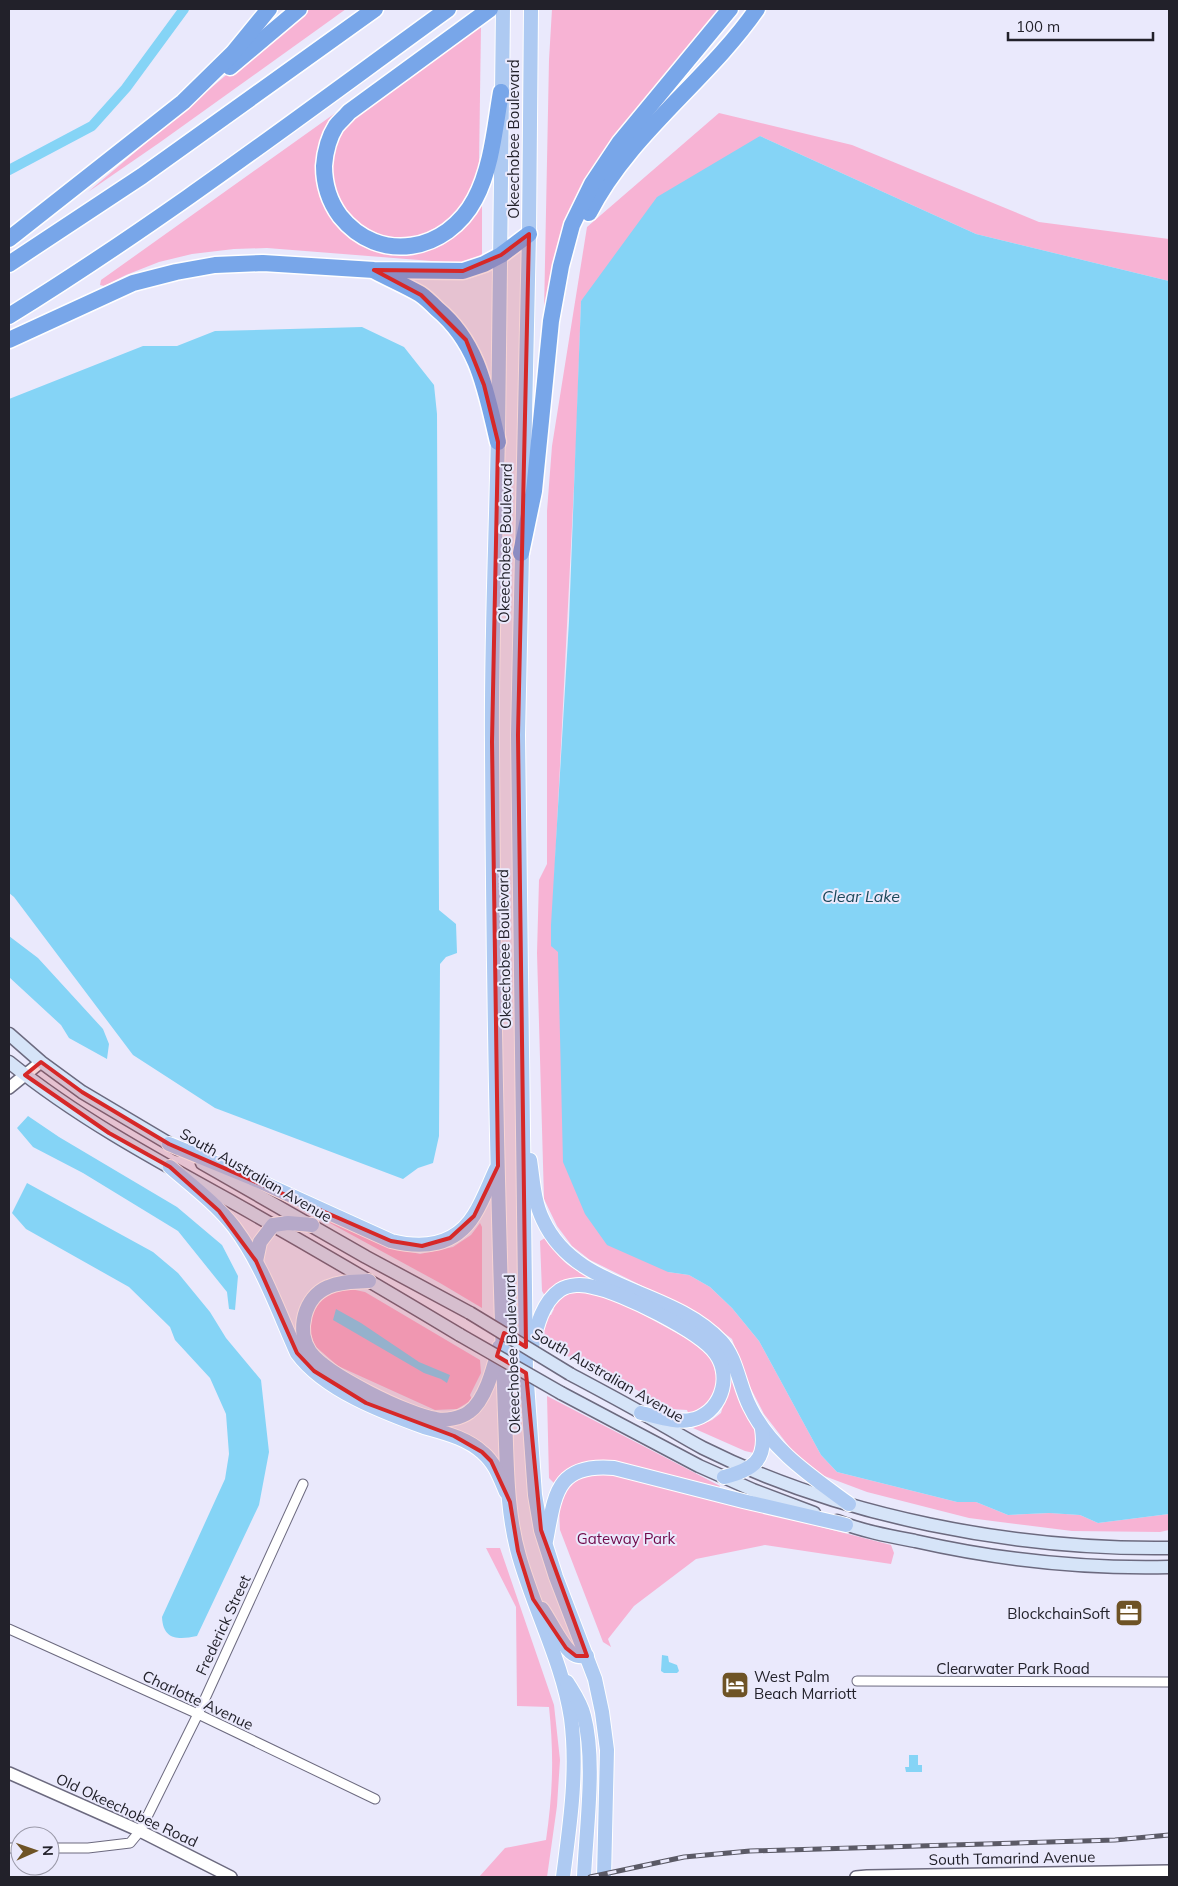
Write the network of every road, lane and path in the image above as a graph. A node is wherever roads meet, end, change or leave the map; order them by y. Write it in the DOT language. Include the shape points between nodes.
graph roads {
  1 [pos="269,9"];
  2 [pos="298,9"];
  3 [pos="375,9"];
  4 [pos="448,9"];
  5 [pos="490,9"];
  6 [pos="503,9"];
  7 [pos="531,9"];
  8 [pos="730,9"];
  9 [pos="757,9"];
  10 [pos="501,92"];
  11 [pos="183,102"];
  12 [pos="529,234"];
  13 [pos="9,239"];
  14 [pos="501,255"];
  15 [pos="9,264"];
  16 [pos="561,266"];
  17 [pos="374,270"];
  18 [pos="9,316"];
  19 [pos="9,340"];
  20 [pos="498,442"];
  21 [pos="521,553"];
  22 [pos="9,1034"];
  23 [pos="9,1062"];
  24 [pos="40,1062"];
  25 [pos="25,1075"];
  26 [pos="9,1088"];
  27 [pos="522,1113"];
  28 [pos="169,1144"];
  29 [pos="498,1166"];
  30 [pos="170,1167"];
  31 [pos="273,1225"];
  32 [pos="312,1225"];
  33 [pos="256,1261"];
  34 [pos="369,1281"];
  35 [pos="502,1337"];
  36 [pos="526,1369"];
  37 [pos="641,1413"];
  38 [pos="762,1429"];
  39 [pos="749,1468"];
  40 [pos="724,1477"];
  41 [pos="303,1484"];
  42 [pos="510,1502"];
  43 [pos="849,1504"];
  44 [pos="846,1525"];
  45 [pos="545,1546"];
  46 [pos="1169,1548"];
  47 [pos="1169,1567"];
  48 [pos="533,1599"];
  49 [pos="9,1628"];
  50 [pos="587,1656"];
  51 [pos="556,1664"];
  52 [pos="857,1680"];
  53 [pos="1169,1682"];
  54 [pos="198,1714"];
  55 [pos="9,1773"];
  56 [pos="375,1799"];
  57 [pos="140,1831"];
  58 [pos="60,1848"];
  59 [pos="1169,1871"];
  60 [pos="231,1877"];
  61 [pos="563,1877"];
  62 [pos="584,1877"];
  63 [pos="604,1877"];
  64 [pos="856,1877"];
  1 -- 11 [label="highway" via="233,53"];
  2 -- 11 [label="highway" via="238,61"];
  3 -- 15 [label="highway" via="142,176"];
  4 -- 18 [label="highway" via="184,200"];
  5 -- 10 [label="highway" via="349,112 336,127 328,144 324,178 336,210 348,226 369,240 398,247 419,245 439,237 458,223 476,198 483,180"];
  6 -- 10 [label="main road, Okeechobee Boulevard"];
  7 -- 12 [label="main road, Okeechobee Boulevard"];
  8 -- 16 [label="highway" via="620,142 592,184 572,225"];
  9 -- 16 [label="highway" via="741,31 616,169"];
  10 -- 14 [label="main road, Okeechobee Boulevard"];
  11 -- 13 [label="highway"];
  12 -- 14 [label="highway"];
  12 -- 21 [label="main road, Okeechobee Boulevard"];
  14 -- 17 [label="highway" via="463,271"];
  14 -- 20 [label="main road, Okeechobee Boulevard"];
  16 -- 21 [label="highway" via="551,321 534,491"];
  17 -- 19 [label="highway" via="263,263 215,265 133,282"];
  17 -- 20 [label="highway" via="421,295 448,318 466,340 476,360"];
  20 -- 29 [label="main road, Okeechobee Boulevard" via="492,742"];
  21 -- 27 [label="main road, Okeechobee Boulevard" via="518,770"];
  22 -- 24 [label="main road, South Australian Avenue"];
  23 -- 25 [label="main road"];
  24 -- 25 [label="street"];
  24 -- 28 [label="main road, South Australian Avenue" via="82,1092"];
  25 -- 26 [label="street"];
  25 -- 30 [label="main road" via="109,1133"];
  27 -- 36 [label="main road, Okeechobee Boulevard"];
  27 -- 38 [label="main road" via="536,1198 542,1218 557,1244 597,1275 662,1302 716,1336 730,1354 740,1386"];
  28 -- 29 [label="main road" via="391,1241 422,1246 450,1238 464,1228 474,1216"];
  28 -- 32 [label="main road, South Australian Avenue"];
  29 -- 35 [label="main road, Okeechobee Boulevard"];
  30 -- 31 [label="main road"];
  30 -- 33 [label="main road" via="219,1211"];
  31 -- 32 [label="main road"];
  31 -- 33 [label="main road" via="260,1242"];
  31 -- 34 [label="main road"];
  32 -- 37 [label="main road, South Australian Avenue, bridge"];
  33 -- 42 [label="main road" via="304,1362 340,1389 366,1403 454,1436 482,1452 491,1461"];
  34 -- 35 [label="main road" via="336,1284 318,1292 308,1306 303,1335 316,1358 340,1376 383,1399 438,1420 470,1412 490,1378"];
  34 -- 40 [label="main road, bridge" via="562,1393"];
  35 -- 42 [label="main road, Okeechobee Boulevard"];
  36 -- 37 [label="main road" via="542,1313 553,1296 569,1286 591,1286 621,1296 687,1330 716,1353 722,1363 723,1389 719,1400 703,1415 689,1420"];
  36 -- 45 [label="main road, Okeechobee Boulevard" via="535,1495"];
  37 -- 39 [label="main road, South Australian Avenue" via="702,1447"];
  38 -- 39 [label="main road" via="763,1452"];
  38 -- 43 [label="main road" via="797,1465"];
  39 -- 40 [label="main road"];
  39 -- 43 [label="main road, South Australian Avenue"];
  40 -- 44 [label="main road"];
  41 -- 54 [label="street, Frederick Street"];
  42 -- 48 [label="main road, Okeechobee Boulevard" via="518,1551"];
  43 -- 46 [label="main road, South Australian Avenue" via="1003,1537 1098,1547"];
  44 -- 45 [label="main road" via="614,1468 598,1467 575,1472 558,1488"];
  44 -- 47 [label="main road" via="996,1557 1090,1566"];
  45 -- 50 [label="main road, Okeechobee Boulevard"];
  48 -- 50 [label="main road" via="566,1648 573,1655"];
  48 -- 51 [label="main road, Okeechobee Boulevard"];
  49 -- 54 [label="street, Charlotte Avenue"];
  50 -- 63 [label="main road, Okeechobee Boulevard" via="597,1688 607,1750"];
  51 -- 61 [label="main road, Okeechobee Boulevard" via="569,1708 575,1768"];
  51 -- 62 [label="main road" via="580,1704 586,1726 589,1780"];
  52 -- 53 [label="street, Clearwater Park Road"];
  54 -- 56 [label="street, Charlotte Avenue"];
  54 -- 57 [label="street, Frederick Street"];
  55 -- 57 [label="street, Old Okeechobee Road"];
  57 -- 58 [label="street" via="130,1842"];
  57 -- 60 [label="street, Old Okeechobee Road"];
  59 -- 64 [label="street, South Tamarind Avenue"];
}
